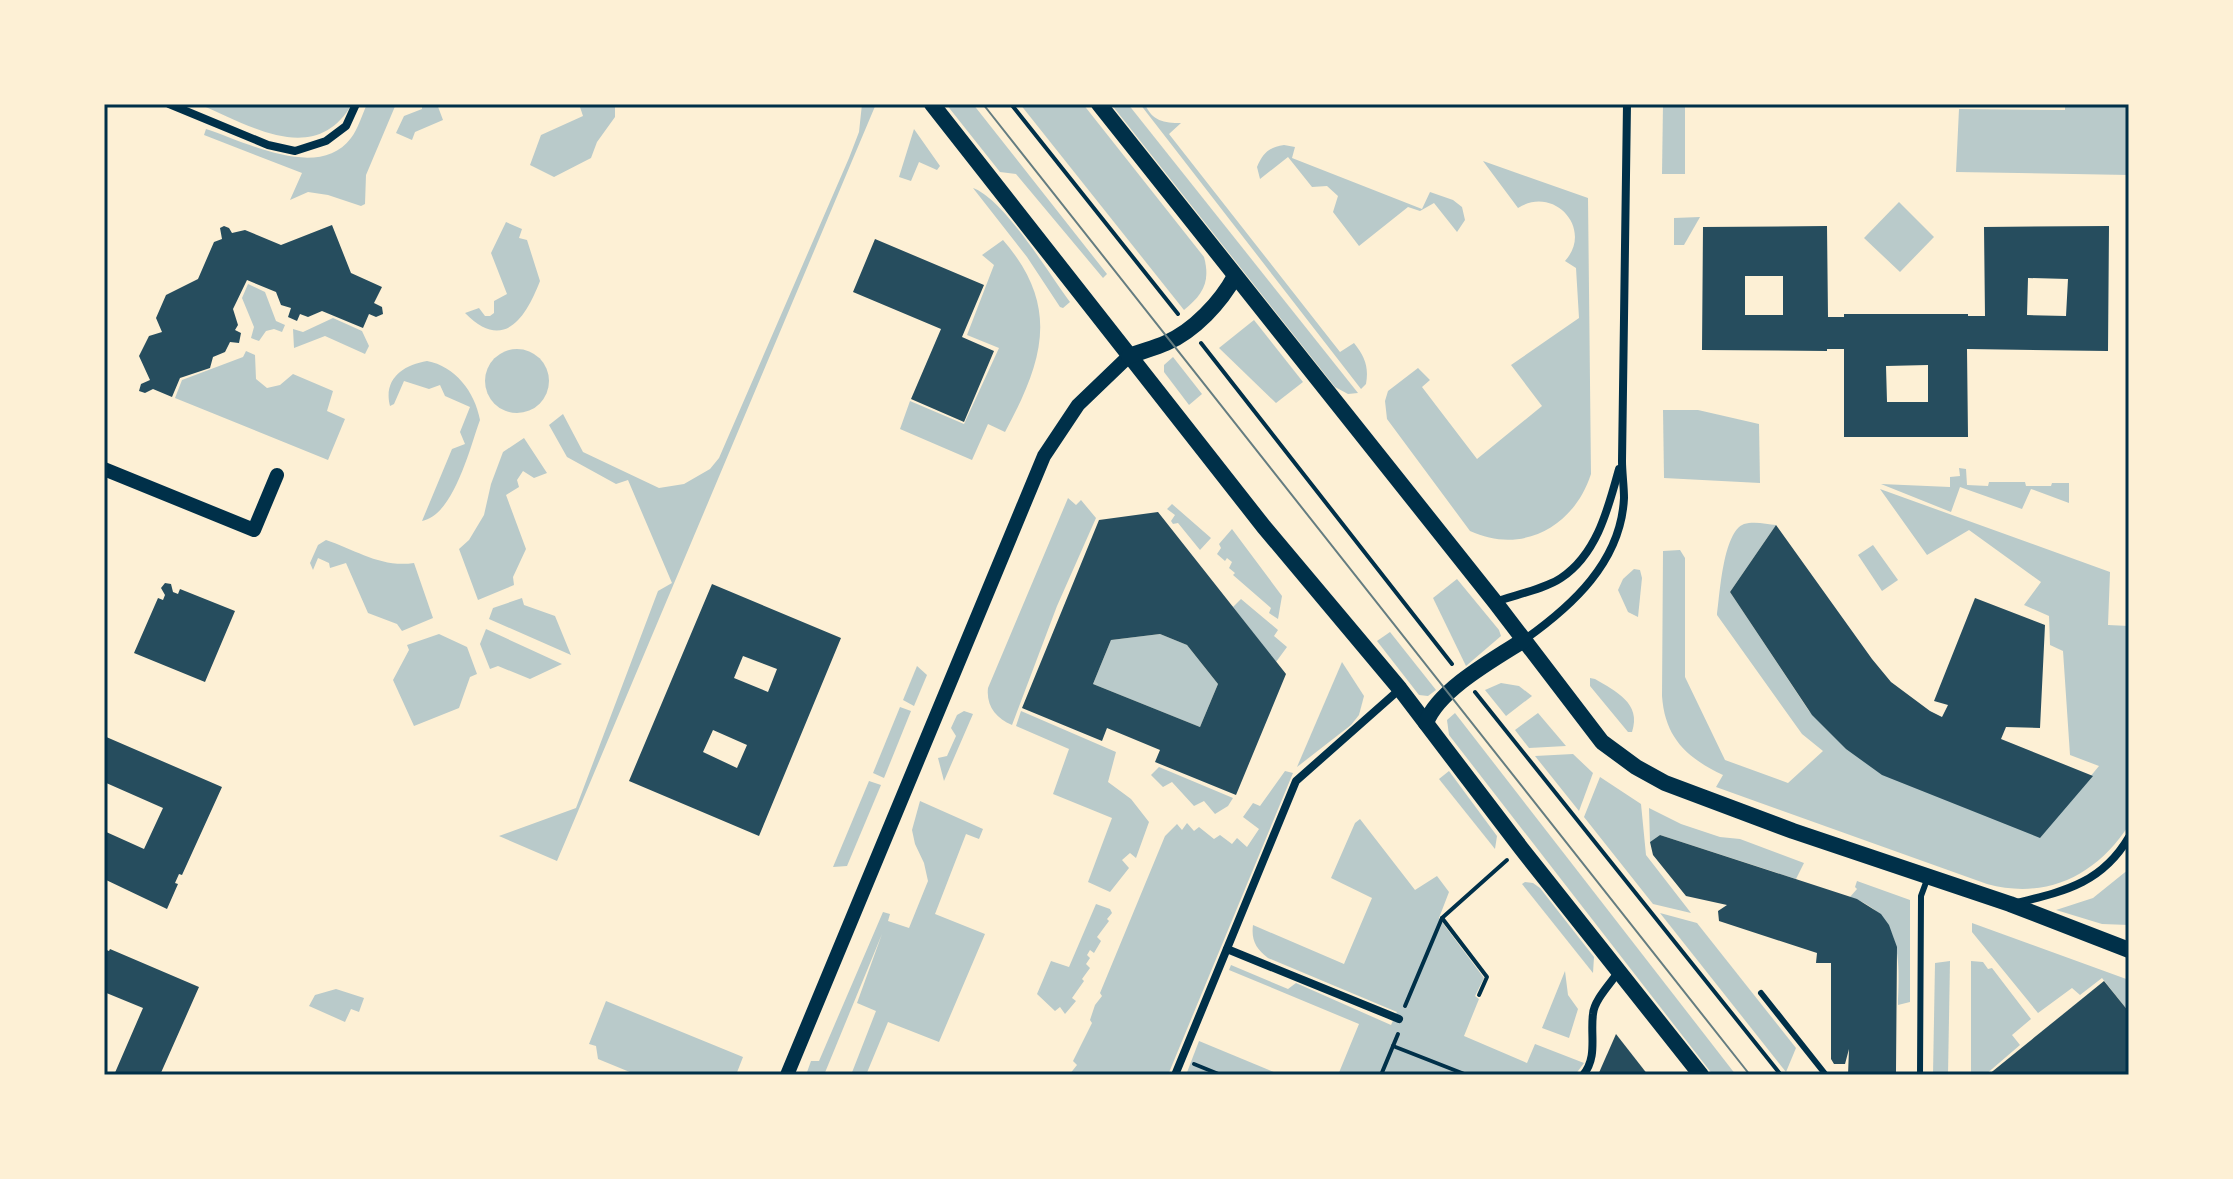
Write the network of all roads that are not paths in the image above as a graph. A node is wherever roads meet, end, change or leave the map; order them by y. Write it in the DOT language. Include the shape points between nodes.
graph roads {
  1 [pos="169,104"];
  2 [pos="356,104"];
  3 [pos="932,104"];
  4 [pos="1099,104"];
  5 [pos="1627,104"];
  6 [pos="1235,276"];
  7 [pos="1129,356"];
  8 [pos="1622,461"];
  9 [pos="104,469"];
  10 [pos="277,475"];
  11 [pos="1495,602"];
  12 [pos="1524,640"];
  13 [pos="1400,689"];
  14 [pos="1426,723"];
  15 [pos="2129,837"];
  16 [pos="1928,877"];
  17 [pos="2010,904"];
  18 [pos="1227,949"];
  19 [pos="2129,950"];
  20 [pos="1619,971"];
  21 [pos="1761,993"];
  22 [pos="1399,1019"];
  23 [pos="787,1075"];
  24 [pos="1175,1075"];
  25 [pos="1583,1075"];
  26 [pos="1701,1075"];
  27 [pos="1826,1075"];
  28 [pos="1920,1075"];
  1 -- 2 [label="street" via="295,151 326,141 346,126"];
  3 -- 7 [label="main road"];
  4 -- 6 [label="main road"];
  5 -- 8 [label="street"];
  6 -- 7 [label="main road" via="1223,298 1189,328 1170,342"];
  6 -- 11 [label="main road"];
  7 -- 13 [label="main road"];
  7 -- 23 [label="street" via="1078,405 1044,456"];
  8 -- 11 [label="street" via="1602,527 1582,558 1560,579"];
  8 -- 12 [label="street" via="1624,500 1605,560 1568,606"];
  9 -- 10 [label="street" via="254,530"];
  11 -- 12 [label="main road"];
  12 -- 14 [label="main road" via="1465,680 1430,710"];
  12 -- 16 [label="main road" via="1602,742 1642,770 1793,831"];
  13 -- 14 [label="main road"];
  13 -- 18 [label="street" via="1296,781"];
  14 -- 20 [label="main road"];
  15 -- 17 [label="street" via="2097,876"];
  16 -- 17 [label="main road"];
  16 -- 28 [label="lane" via="1921,896"];
  17 -- 19 [label="main road"];
  18 -- 22 [label="street"];
  18 -- 24 [label="street"];
  20 -- 25 [label="street" via="1593,1011 1593,1042"];
  20 -- 26 [label="main road"];
  21 -- 27 [label="lane"];
}
